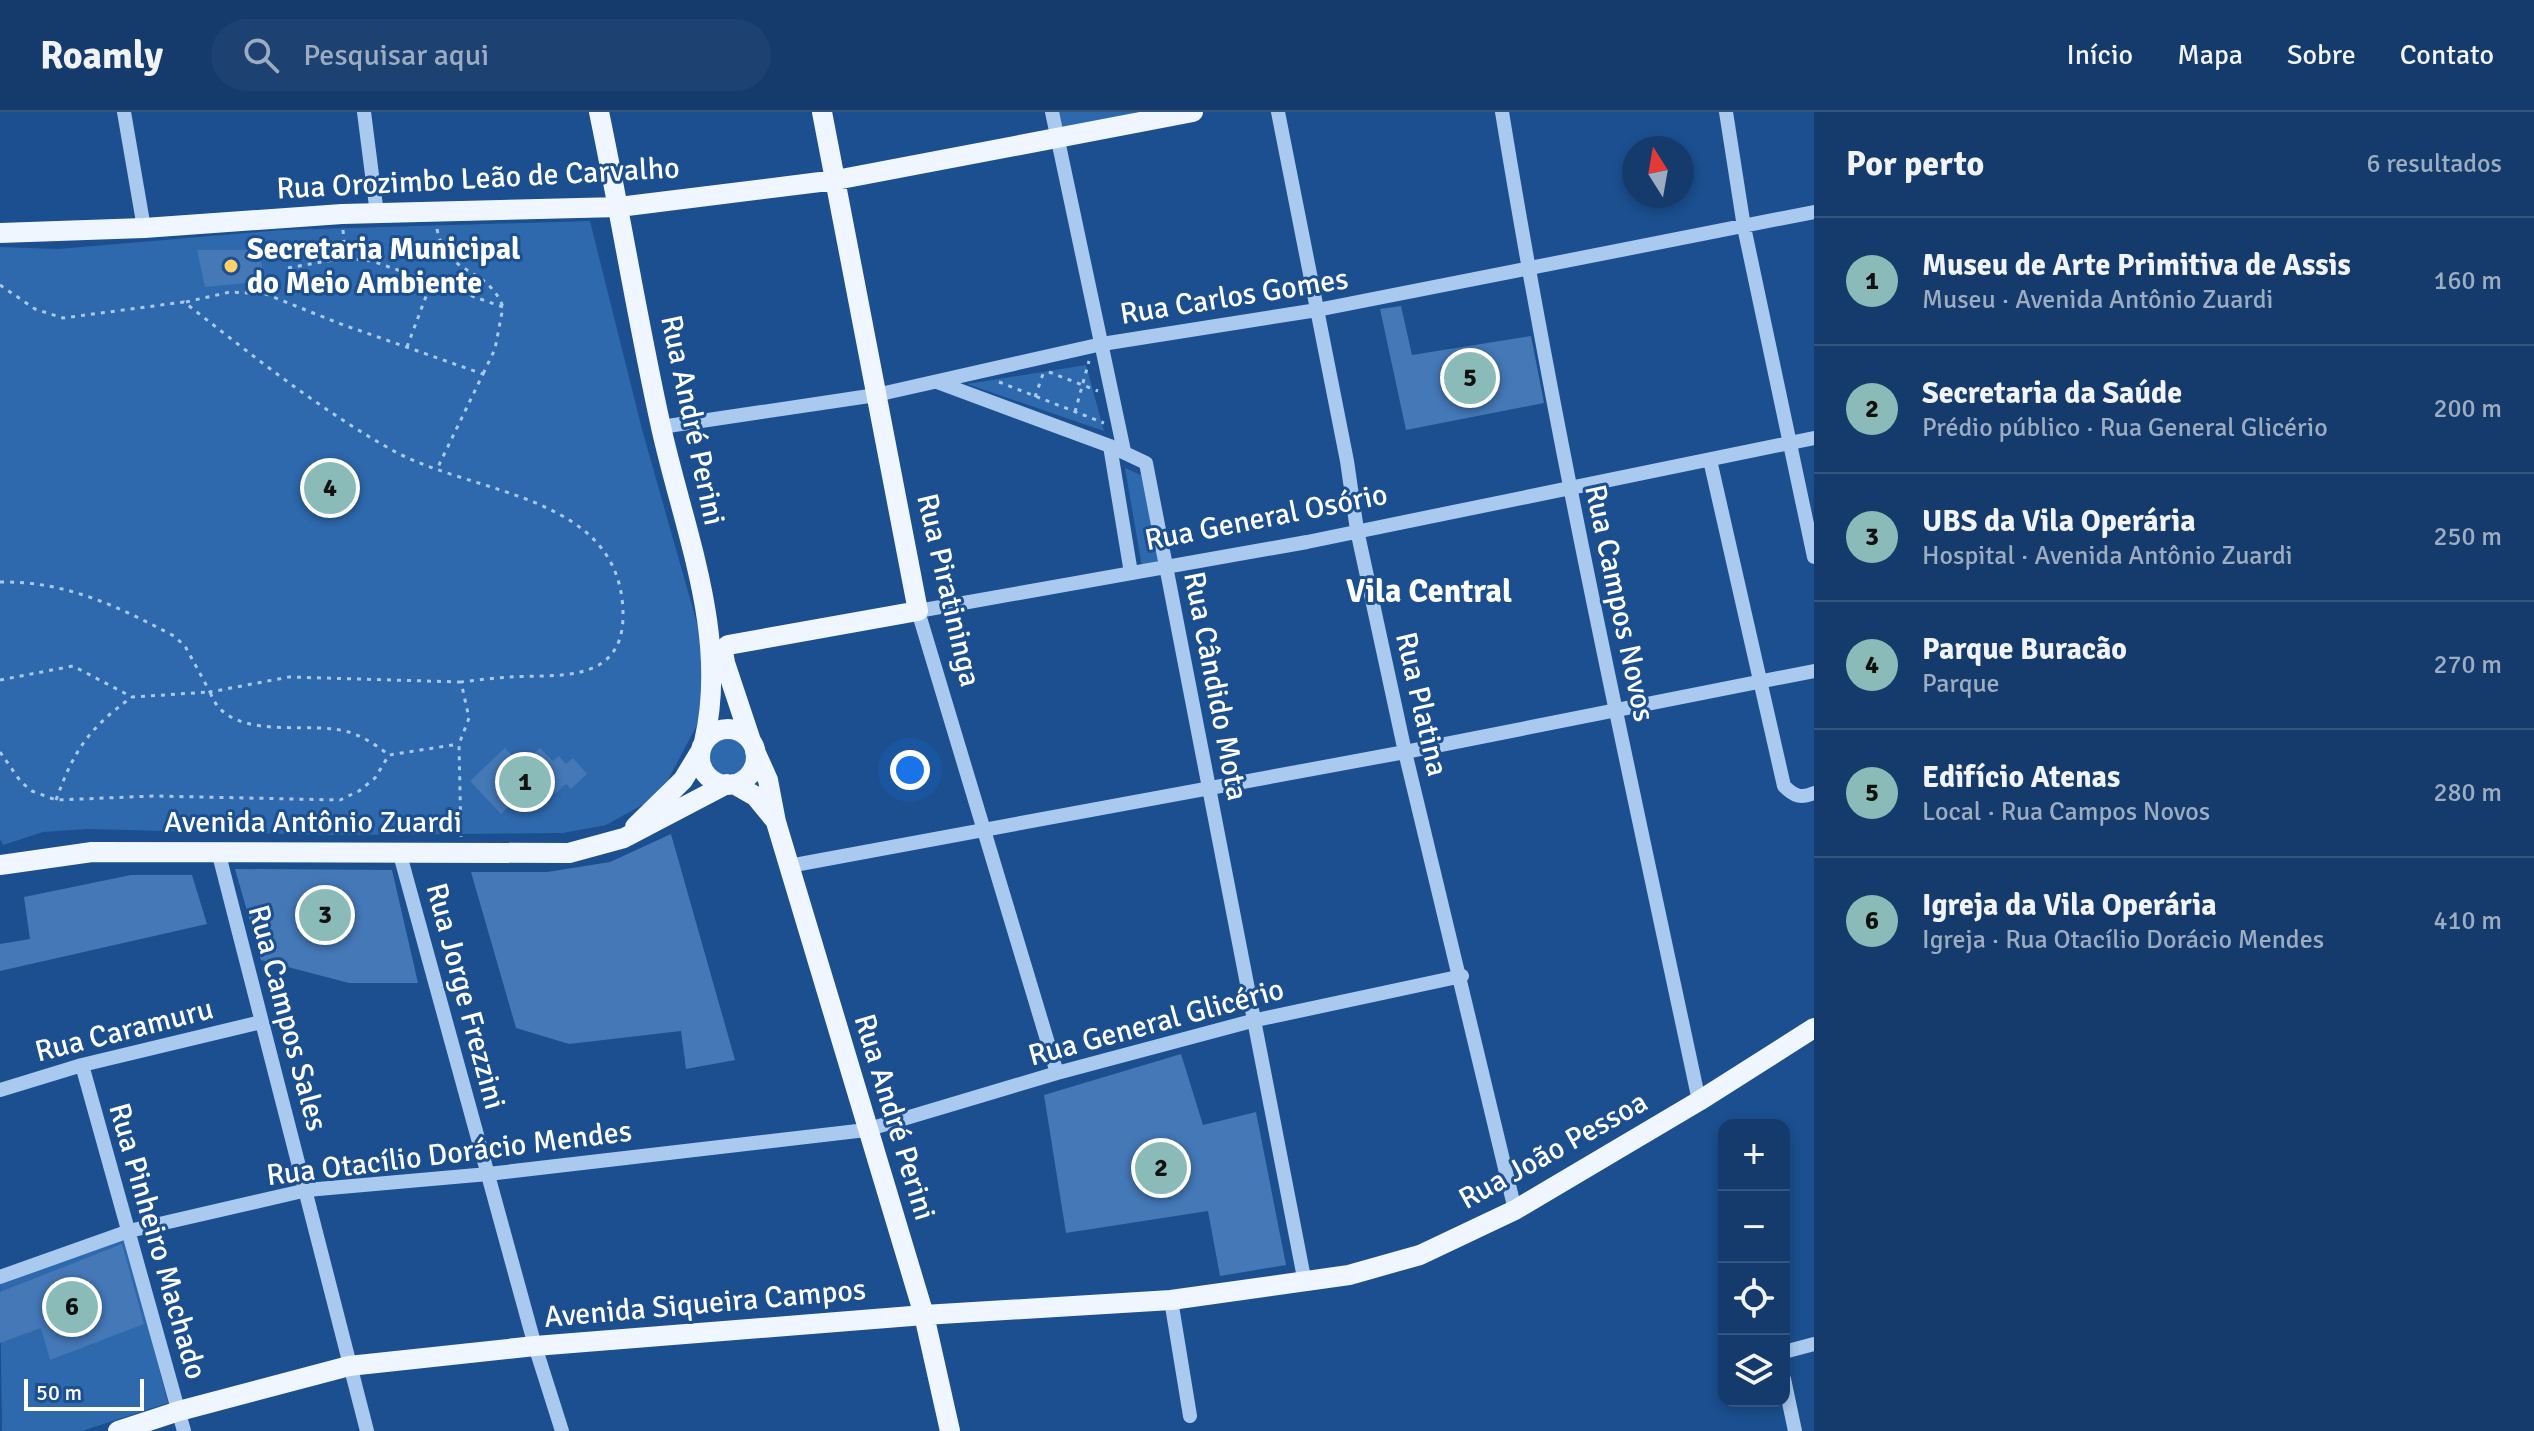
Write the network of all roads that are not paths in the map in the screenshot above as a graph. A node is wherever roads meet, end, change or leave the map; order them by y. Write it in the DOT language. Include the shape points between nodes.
graph roads {
  1 [pos="124,112"];
  2 [pos="364,112"];
  3 [pos="599,112"];
  4 [pos="822,112"];
  5 [pos="1052,112"];
  6 [pos="1193,112"];
  7 [pos="1278,112"];
  8 [pos="1502,112"];
  9 [pos="1726,112"];
  10 [pos="1057,139"];
  11 [pos="836,180"];
  12 [pos="619,207"];
  13 [pos="1814,212"];
  14 [pos="377,214"];
  15 [pos="1744,227"];
  16 [pos="144,228"];
  17 [pos="0,233"];
  18 [pos="1528,269"];
  19 [pos="1317,310"];
  20 [pos="1097,345"];
  21 [pos="936,382"];
  22 [pos="876,395"];
  23 [pos="661,427"];
  24 [pos="1814,438"];
  25 [pos="1789,443"];
  26 [pos="1117,448"];
  27 [pos="1710,460"];
  28 [pos="1570,486"];
  29 [pos="1357,530"];
  30 [pos="1814,557"];
  31 [pos="1166,566"];
  32 [pos="1131,573"];
  33 [pos="918,611"];
  34 [pos="728,645"];
  35 [pos="1814,671"];
  36 [pos="1759,682"];
  37 [pos="1615,710"];
  38 [pos="753,746"];
  39 [pos="702,747"];
  40 [pos="1405,752"];
  41 [pos="730,784"];
  42 [pos="1210,788"];
  43 [pos="1814,793"];
  44 [pos="776,822"];
  45 [pos="982,832"];
  46 [pos="624,838"];
  47 [pos="218,851"];
  48 [pos="399,851"];
  49 [pos="0,865"];
  50 [pos="789,866"];
  51 [pos="1462,976"];
  52 [pos="1252,1021"];
  53 [pos="261,1022"];
  54 [pos="1814,1028"];
  55 [pos="82,1065"];
  56 [pos="1057,1073"];
  57 [pos="0,1090"];
  58 [pos="1699,1101"];
  59 [pos="866,1130"];
  60 [pos="488,1174"];
  61 [pos="307,1190"];
  62 [pos="1515,1210"];
  63 [pos="129,1231"];
  64 [pos="0,1277"];
  65 [pos="1305,1283"];
  66 [pos="1171,1300"];
  67 [pos="924,1315"];
  68 [pos="1814,1344"];
  69 [pos="535,1346"];
  70 [pos="1790,1350"];
  71 [pos="349,1366"];
  72 [pos="1790,1407"];
  73 [pos="1190,1416"];
  74 [pos="182,1421"];
  75 [pos="950,1430"];
  76 [pos="118,1431"];
  77 [pos="367,1431"];
  78 [pos="562,1431"];
  79 [pos="1795,1431"];
  1 -- 16 [label="street"];
  2 -- 14 [label="street"];
  3 -- 12 [label="main road, Rua André Perini"];
  4 -- 11 [label="main road, Rua Piratininga"];
  5 -- 10 [label="street"];
  6 -- 10 [label="main road, Rua Orozimbo Leão de Carvalho"];
  7 -- 19 [label="street, Rua Platina"];
  8 -- 18 [label="street, Rua Campos Novos"];
  9 -- 15 [label="street"];
  10 -- 11 [label="main road, Rua Orozimbo Leão de Carvalho"];
  10 -- 20 [label="street"];
  11 -- 12 [label="main road, Rua Orozimbo Leão de Carvalho"];
  11 -- 22 [label="main road, Rua Piratininga"];
  12 -- 14 [label="main road, Rua Orozimbo Leão de Carvalho"];
  12 -- 23 [label="main road, Rua André Perini"];
  13 -- 15 [label="street, Rua Carlos Gomes"];
  14 -- 16 [label="main road, Rua Orozimbo Leão de Carvalho"];
  15 -- 18 [label="street, Rua Carlos Gomes"];
  15 -- 25 [label="street"];
  16 -- 17 [label="main road, Rua Orozimbo Leão de Carvalho"];
  18 -- 19 [label="street, Rua Carlos Gomes"];
  18 -- 28 [label="street, Rua Campos Novos"];
  19 -- 20 [label="street, Rua Carlos Gomes"];
  19 -- 29 [label="street, Rua Platina"];
  20 -- 21 [label="street, Rua Carlos Gomes"];
  20 -- 26 [label="street" via="1119,428"];
  21 -- 22 [label="street, Rua Carlos Gomes"];
  21 -- 26 [label="street"];
  22 -- 23 [label="street, Rua Carlos Gomes"];
  22 -- 33 [label="main road, Rua Piratininga"];
  23 -- 39 [label="main road, Rua André Perini" via="709,624 712,697"];
  24 -- 25 [label="street, Rua General Osório"];
  25 -- 27 [label="street, Rua General Osório"];
  25 -- 30 [label="street"];
  26 -- 31 [label="street, Rua Cândido Mota" via="1146,463"];
  26 -- 32 [label="street"];
  27 -- 28 [label="street, Rua General Osório"];
  27 -- 36 [label="street"];
  28 -- 29 [label="street, Rua General Osório"];
  28 -- 37 [label="street, Rua Campos Novos"];
  29 -- 31 [label="street, Rua General Osório"];
  29 -- 40 [label="street, Rua Platina"];
  31 -- 32 [label="street, Rua General Osório"];
  31 -- 42 [label="street, Rua Cândido Mota"];
  32 -- 33 [label="street, Rua General Osório"];
  33 -- 34 [label="main road, Rua General Osório"];
  33 -- 45 [label="street, Rua Piratininga"];
  34 -- 38 [label="main road, Rua André Perini" via="725,663"];
  35 -- 36 [label="street"];
  36 -- 37 [label="street"];
  36 -- 43 [label="street" via="1784,786 1804,798"];
  37 -- 40 [label="street"];
  37 -- 58 [label="street, Rua Campos Novos"];
  38 -- 39 [label="main road" via="733,729 722,729"];
  38 -- 41 [label="main road" via="751,772"];
  38 -- 44 [label="main road, Rua André Perini" via="768,780"];
  39 -- 41 [label="main road" via="705,773"];
  39 -- 46 [label="main road, Avenida Antônio Zuardi" via="683,780"];
  40 -- 42 [label="street"];
  40 -- 51 [label="street, Rua Platina"];
  41 -- 44 [label="main road, Rua André Perini" via="755,796"];
  41 -- 46 [label="main road, Avenida Antônio Zuardi"];
  42 -- 45 [label="street"];
  42 -- 52 [label="street, Rua Cândido Mota"];
  44 -- 50 [label="main road, Rua André Perini"];
  45 -- 50 [label="street"];
  45 -- 56 [label="street, Rua Piratininga"];
  46 -- 48 [label="main road, Avenida Antônio Zuardi" via="569,853"];
  47 -- 48 [label="main road, Avenida Antônio Zuardi"];
  47 -- 49 [label="main road, Avenida Antônio Zuardi" via="92,852"];
  47 -- 53 [label="street, Rua Campos Sales"];
  48 -- 60 [label="street, Rua Jorge Frezzini"];
  50 -- 59 [label="main road, Rua André Perini"];
  51 -- 52 [label="street, Rua General Glicério"];
  51 -- 62 [label="street, Rua Platina"];
  52 -- 56 [label="street, Rua General Glicério"];
  52 -- 65 [label="street, Rua Cândido Mota"];
  53 -- 55 [label="street, Rua Caramuru"];
  53 -- 61 [label="street, Rua Campos Sales"];
  54 -- 58 [label="main road, Rua João Pessoa"];
  55 -- 57 [label="street, Rua Caramuru"];
  55 -- 63 [label="street, Rua Pinheiro Machado"];
  56 -- 59 [label="street, Rua General Glicério"];
  58 -- 62 [label="main road, Rua João Pessoa"];
  59 -- 60 [label="street, Rua Otacílio Dorácio Mendes"];
  59 -- 67 [label="main road, Rua André Perini"];
  60 -- 61 [label="street, Rua Otacílio Dorácio Mendes"];
  60 -- 69 [label="street, Rua Jorge Frezzini"];
  61 -- 63 [label="street, Rua Otacílio Dorácio Mendes"];
  61 -- 71 [label="street, Rua Campos Sales"];
  62 -- 65 [label="main road, Rua João Pessoa" via="1420,1255"];
  63 -- 64 [label="street, Rua Otacílio Dorácio Mendes"];
  63 -- 74 [label="street, Rua Pinheiro Machado"];
  65 -- 66 [label="main road, Avenida Siqueira Campos"];
  66 -- 67 [label="main road, Avenida Siqueira Campos"];
  66 -- 73 [label="street"];
  67 -- 69 [label="main road, Avenida Siqueira Campos"];
  67 -- 75 [label="main road, Rua André Perini"];
  68 -- 70 [label="street"];
  69 -- 71 [label="main road, Avenida Siqueira Campos"];
  69 -- 78 [label="street, Rua Jorge Frezzini"];
  71 -- 74 [label="main road, Avenida Siqueira Campos"];
  71 -- 77 [label="street, Rua Campos Sales"];
  72 -- 79 [label="street"];
  74 -- 76 [label="main road, Avenida Siqueira Campos"];
}
